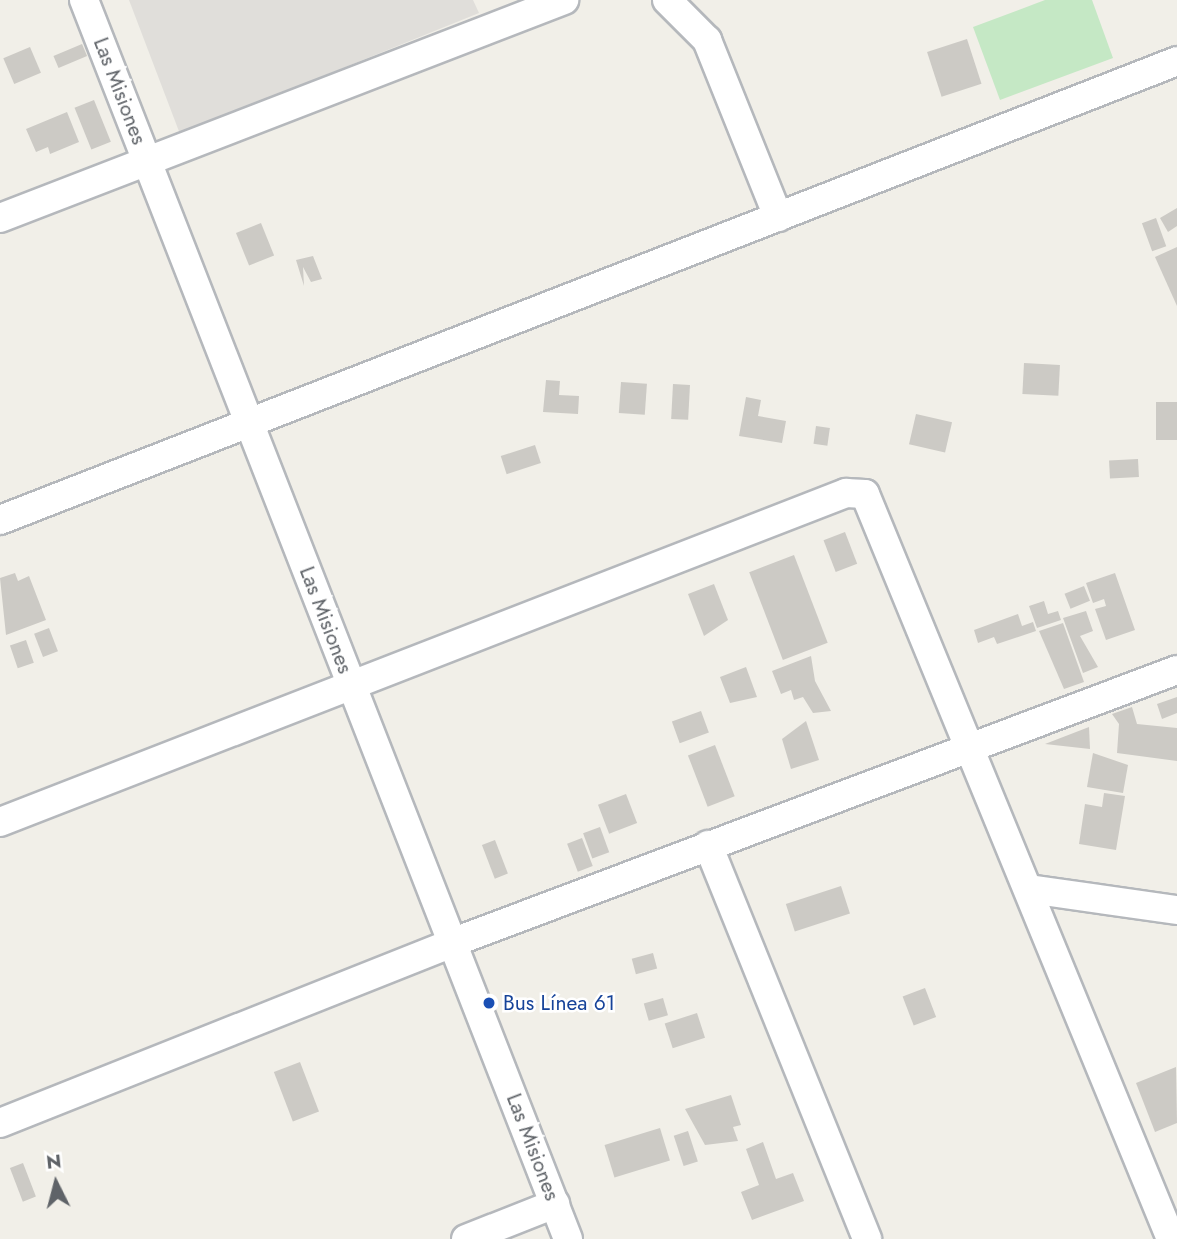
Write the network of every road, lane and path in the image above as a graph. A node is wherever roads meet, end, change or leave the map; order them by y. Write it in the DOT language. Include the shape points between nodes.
graph roads {
  1 [pos="84,0"];
  2 [pos="564,0"];
  3 [pos="667,0"];
  4 [pos="1177,61"];
  5 [pos="147,161"];
  6 [pos="778,217"];
  7 [pos="0,218"];
  8 [pos="248,420"];
  9 [pos="0,520"];
  10 [pos="1177,670"];
  11 [pos="351,684"];
  12 [pos="970,746"];
  13 [pos="0,822"];
  14 [pos="708,845"];
  15 [pos="1029,889"];
  16 [pos="1177,910"];
  17 [pos="454,942"];
  18 [pos="0,1124"];
  19 [pos="555,1204"];
  20 [pos="466,1239"];
  21 [pos="568,1239"];
  22 [pos="867,1239"];
  23 [pos="1171,1239"];
  1 -- 5 [label="street, Las Misiones"];
  2 -- 5 [label="street"];
  3 -- 6 [label="street" via="707,40"];
  4 -- 6 [label="street"];
  5 -- 7 [label="street"];
  5 -- 8 [label="street, Las Misiones"];
  6 -- 8 [label="street"];
  8 -- 9 [label="street"];
  8 -- 11 [label="street, Las Misiones"];
  10 -- 12 [label="street"];
  11 -- 12 [label="street" via="856,492 870,499"];
  11 -- 13 [label="street"];
  11 -- 17 [label="street, Las Misiones"];
  12 -- 14 [label="street"];
  12 -- 15 [label="street"];
  14 -- 17 [label="street"];
  14 -- 22 [label="street"];
  15 -- 16 [label="street"];
  15 -- 23 [label="street"];
  17 -- 18 [label="street"];
  17 -- 19 [label="street, Las Misiones"];
  19 -- 20 [label="street"];
  19 -- 21 [label="street, Las Misiones"];
}
